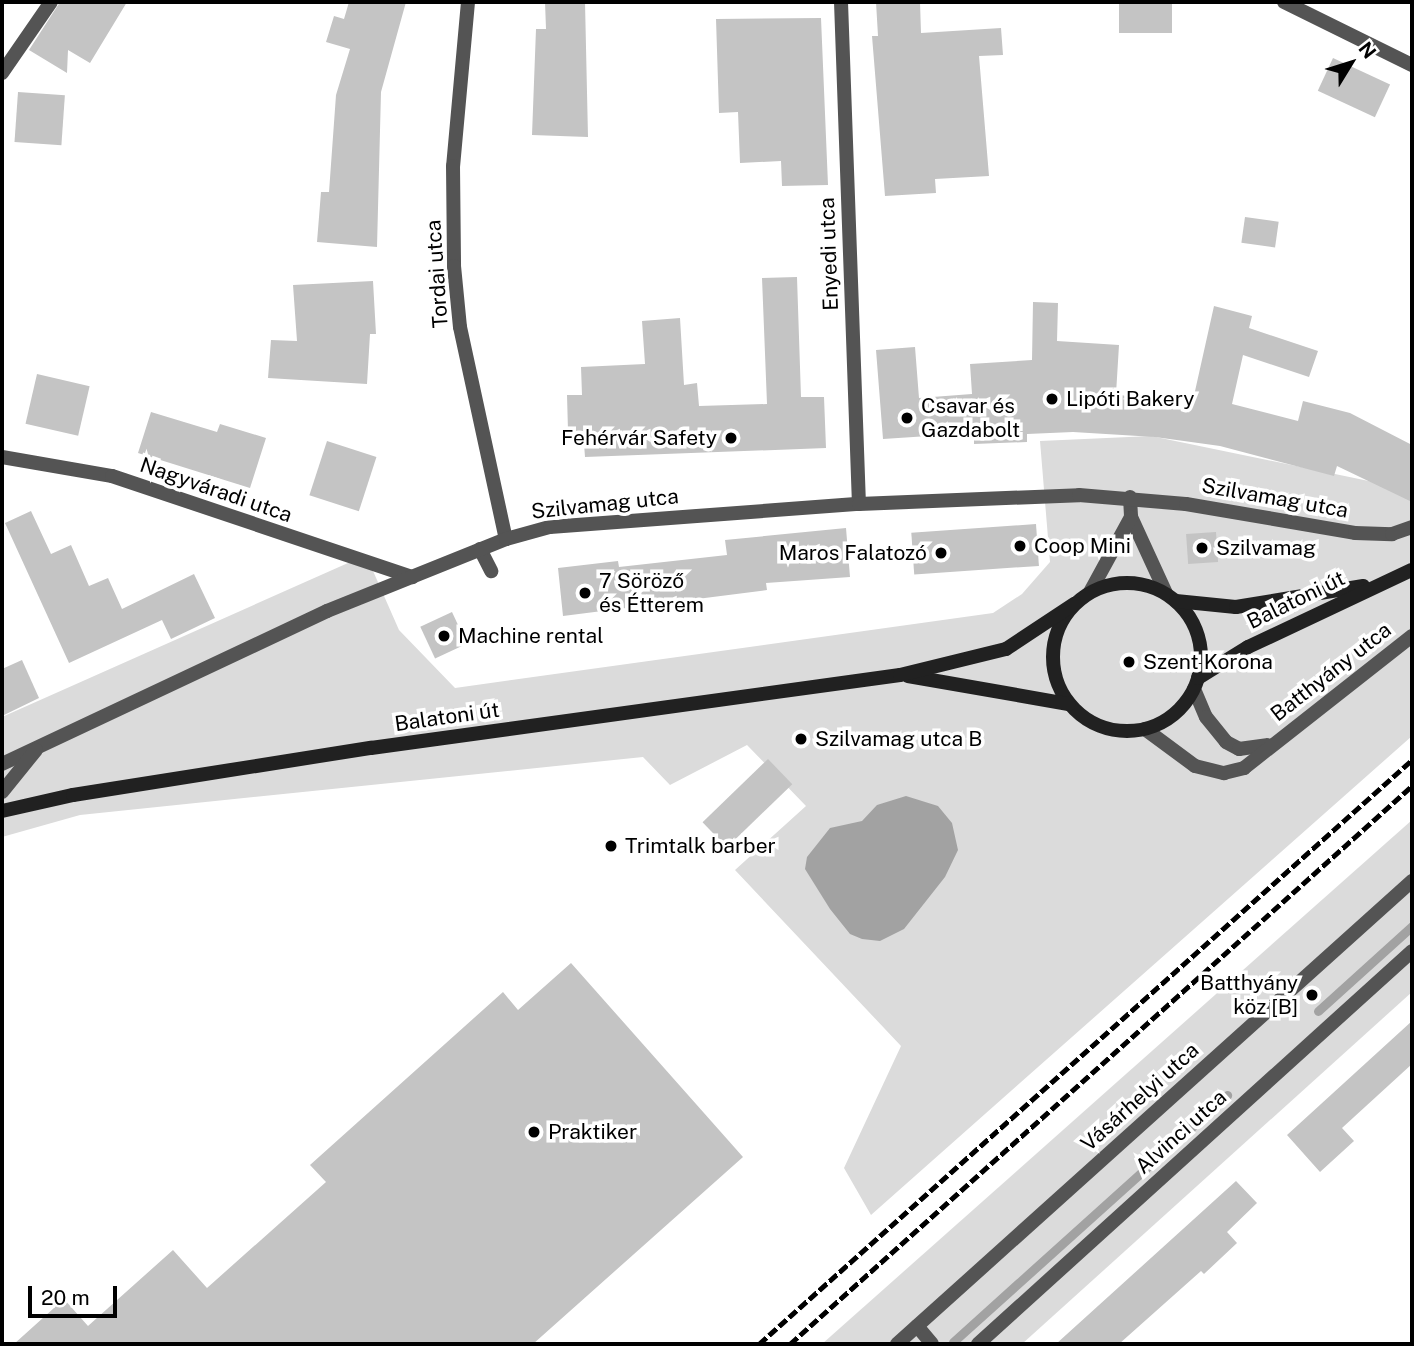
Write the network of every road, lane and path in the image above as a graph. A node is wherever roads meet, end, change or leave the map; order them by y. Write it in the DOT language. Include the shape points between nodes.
graph roads {
  1 [pos="51,2"];
  2 [pos="468,2"];
  3 [pos="841,2"];
  4 [pos="1284,2"];
  5 [pos="1412,65"];
  6 [pos="2,73"];
  7 [pos="2,457"];
  8 [pos="1130,497"];
  9 [pos="859,504"];
  10 [pos="1131,517"];
  11 [pos="1412,527"];
  12 [pos="506,538"];
  13 [pos="481,550"];
  14 [pos="1412,570"];
  15 [pos="491,571"];
  16 [pos="412,577"];
  17 [pos="1378,584"];
  18 [pos="1090,592"];
  19 [pos="1171,597"];
  20 [pos="1074,604"];
  21 [pos="1412,636"];
  22 [pos="900,675"];
  23 [pos="1196,684"];
  24 [pos="1069,704"];
  25 [pos="1145,729"];
  26 [pos="44,742"];
  27 [pos="1275,742"];
  28 [pos="2,764"];
  29 [pos="2,792"];
  30 [pos="2,811"];
  31 [pos="1412,881"];
  32 [pos="1412,951"];
  33 [pos="917,1326"];
  34 [pos="897,1344"];
  35 [pos="932,1344"];
  36 [pos="978,1344"];
  1 -- 6 [label="street"];
  2 -- 12 [label="street, Tordai utca" via="453,166 454,266 460,327"];
  3 -- 9 [label="street, Enyedi utca"];
  4 -- 5 [label="street"];
  7 -- 16 [label="street, Nagyváradi utca" via="112,476"];
  8 -- 9 [label="street, Szilvamag utca"];
  8 -- 10 [label="street"];
  8 -- 11 [label="street, Szilvamag utca" via="1356,533 1392,534"];
  9 -- 12 [label="street, Szilvamag utca" via="562,526"];
  10 -- 18 [label="street"];
  10 -- 19 [label="street"];
  12 -- 13 [label="street, Szilvamag utca"];
  13 -- 15 [label="street"];
  13 -- 16 [label="street, Szilvamag utca"];
  14 -- 17 [label="main road, Balatoni út"];
  16 -- 26 [label="street, Szilvamag utca" via="327,611"];
  17 -- 19 [label="main road, Balatoni út" via="1236,607"];
  17 -- 23 [label="main road, Balatoni út" via="1248,647"];
  18 -- 19 [label="main road" via="1128,582"];
  18 -- 20 [label="main road"];
  19 -- 23 [label="main road" via="1198,636"];
  20 -- 22 [label="main road, Balatoni út" via="1006,649"];
  20 -- 24 [label="main road" via="1061,621 1053,653 1058,685"];
  21 -- 27 [label="street, Batthyány utca"];
  22 -- 24 [label="main road, Balatoni út"];
  22 -- 30 [label="main road, Balatoni út" via="385,746 73,795"];
  23 -- 25 [label="main road" via="1174,715"];
  23 -- 27 [label="street, Batthyány utca" via="1206,717 1226,742 1256,749"];
  24 -- 25 [label="main road" via="1094,724 1113,730"];
  25 -- 27 [label="street, Batthyány utca" via="1195,766 1224,773 1244,768"];
  26 -- 28 [label="street, Szilvamag utca"];
  26 -- 29 [label="street, Szilvamag utca"];
  31 -- 33 [label="street, Vásárhelyi utca"];
  32 -- 36 [label="street, Alvinci utca"];
  33 -- 34 [label="street, Vásárhelyi utca"];
  33 -- 35 [label="street"];
}
